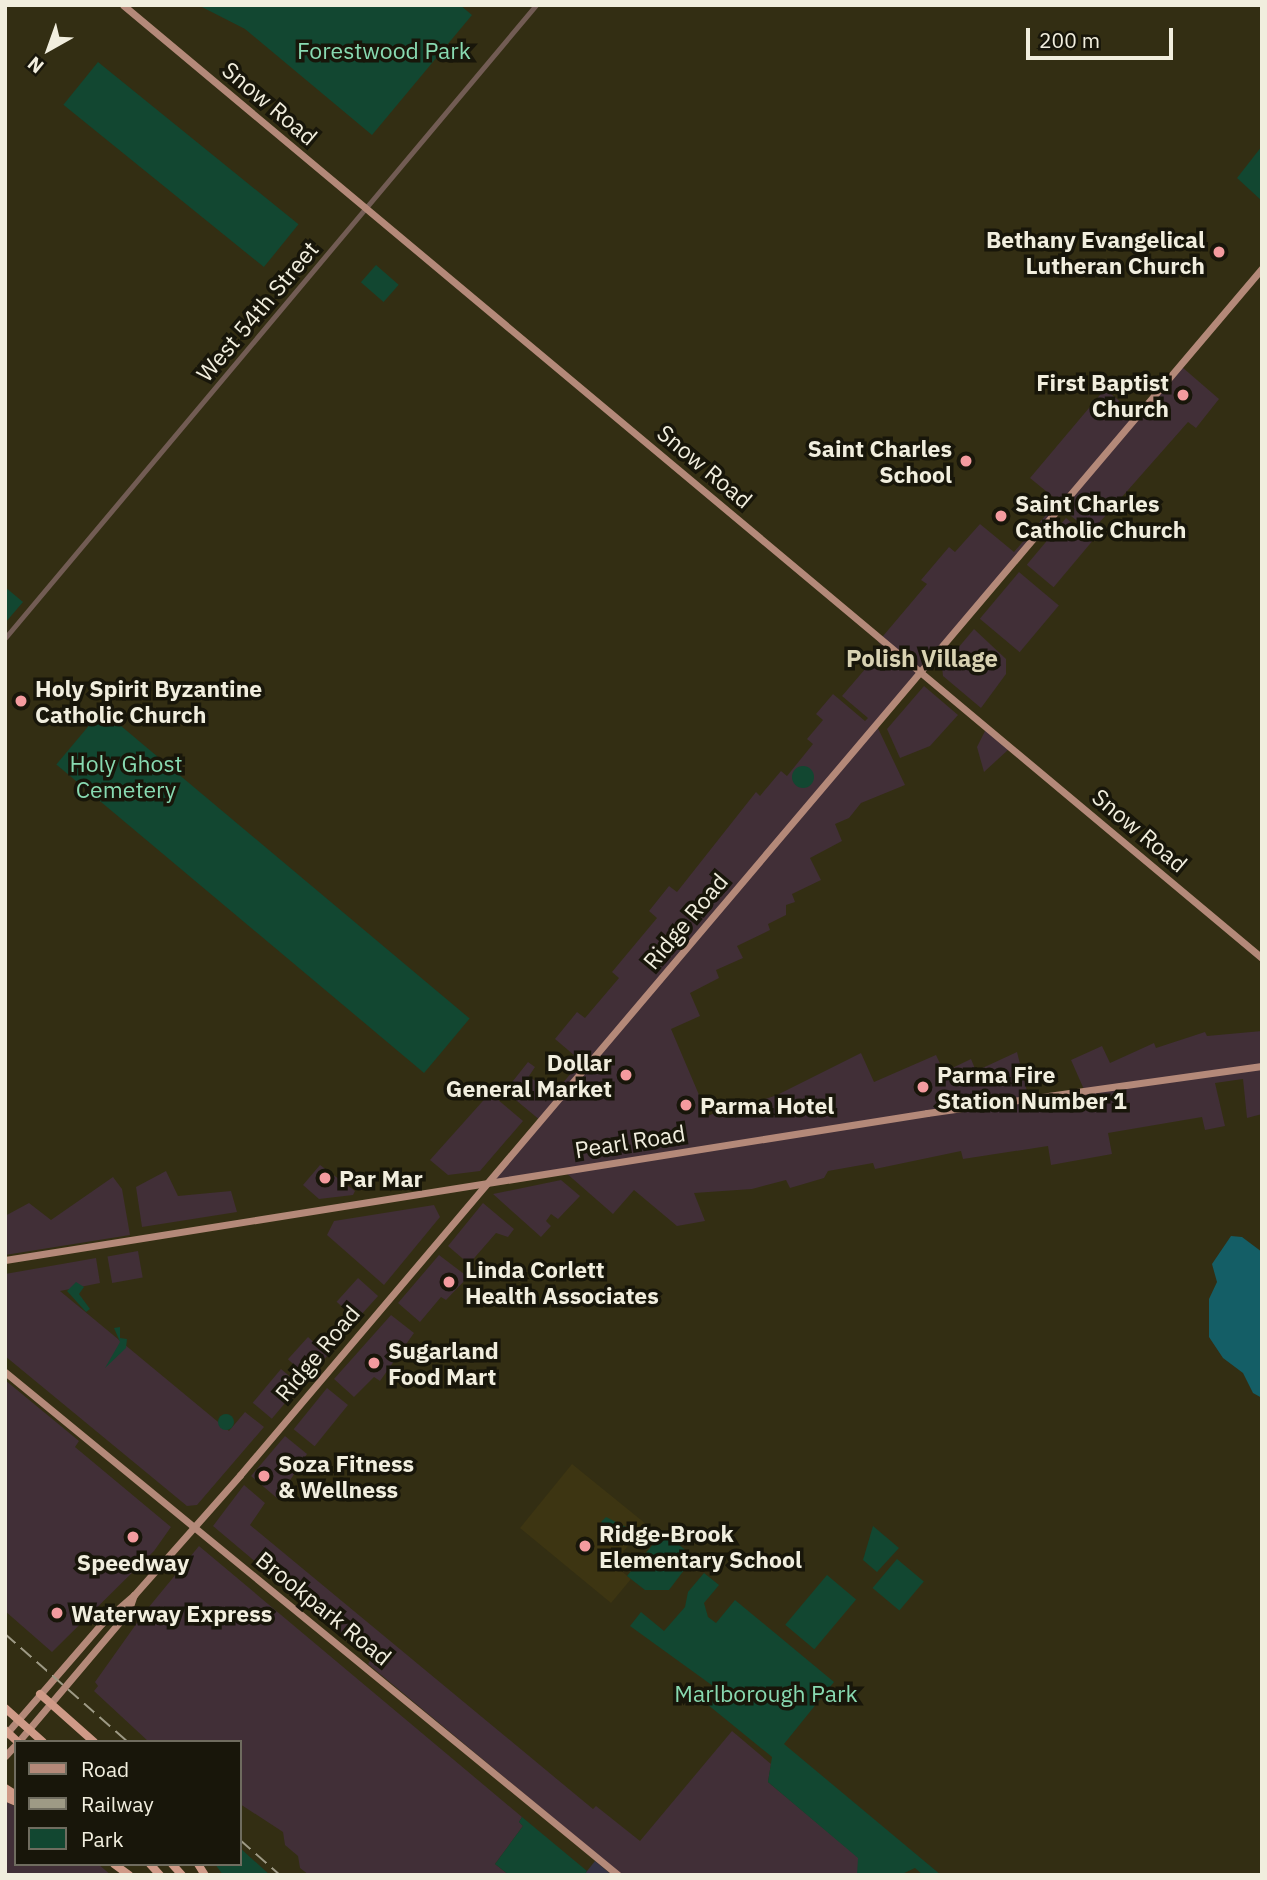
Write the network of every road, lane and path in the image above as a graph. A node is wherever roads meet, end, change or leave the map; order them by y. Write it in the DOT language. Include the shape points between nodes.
graph roads {
  1 [pos="123,5"];
  2 [pos="536,5"];
  3 [pos="366,208"];
  4 [pos="1262,268"];
  5 [pos="5,638"];
  6 [pos="922,671"];
  7 [pos="1262,958"];
  8 [pos="1262,1066"];
  9 [pos="484,1185"];
  10 [pos="5,1260"];
  11 [pos="5,1372"];
  12 [pos="194,1526"];
  13 [pos="134,1595"];
  14 [pos="40,1694"];
  15 [pos="51,1703"];
  16 [pos="6,1708"];
  17 [pos="5,1733"];
  18 [pos="20,1740"];
  19 [pos="41,1740"];
  20 [pos="92,1740"];
  21 [pos="618,1875"];
  1 -- 3 [label="main road, Snow Road"];
  2 -- 3 [label="street, West 54th Street"];
  3 -- 5 [label="street, West 54th Street"];
  3 -- 6 [label="main road, Snow Road"];
  4 -- 6 [label="main road, Ridge Road"];
  6 -- 7 [label="main road, Snow Road"];
  6 -- 9 [label="main road, Ridge Road"];
  8 -- 9 [label="main road, Pearl Road" via="939,1111"];
  9 -- 10 [label="main road, Pearl Road"];
  9 -- 12 [label="main road, Ridge Road"];
  11 -- 12 [label="main road, Brookpark Road"];
  12 -- 13 [label="main road, Ridge Road"];
  12 -- 21 [label="main road, Brookpark Road"];
  13 -- 14 [label="main road, Ridge Road" via="120,1604"];
  13 -- 15 [label="main road, Ridge Road" via="128,1612"];
  14 -- 15 [label="highway"];
  14 -- 17 [label="main road, Ridge Road"];
  15 -- 18 [label="main road, Ridge Road"];
  15 -- 20 [label="highway"];
  16 -- 19 [label="highway"];
}
